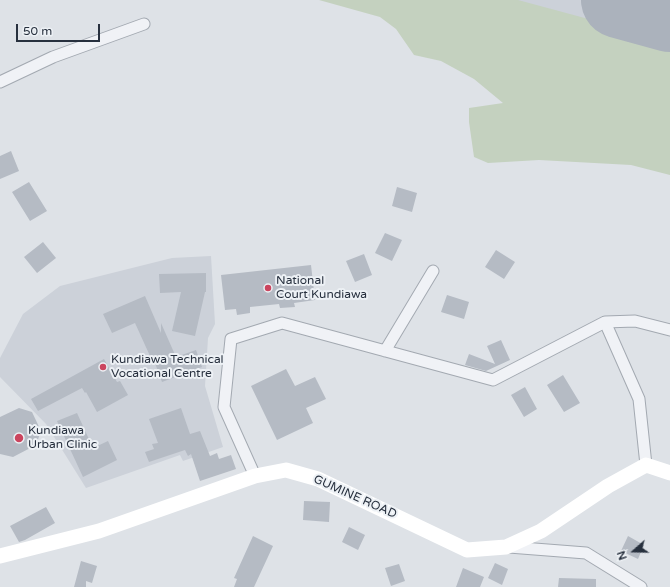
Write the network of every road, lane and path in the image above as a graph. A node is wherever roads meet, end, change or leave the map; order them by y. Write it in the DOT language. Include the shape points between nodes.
graph roads {
  1 [pos="144,24"];
  2 [pos="0,82"];
  3 [pos="433,271"];
  4 [pos="605,322"];
  5 [pos="670,330"];
  6 [pos="385,351"];
  7 [pos="646,465"];
  8 [pos="670,473"];
  9 [pos="255,476"];
  10 [pos="506,547"];
  11 [pos="0,556"];
  12 [pos="641,587"];
  1 -- 2 [label="street" via="53,57"];
  3 -- 6 [label="street"];
  4 -- 5 [label="street" via="635,321"];
  4 -- 6 [label="street" via="493,380"];
  4 -- 7 [label="street" via="639,399"];
  6 -- 9 [label="street" via="282,323 231,339 224,407"];
  7 -- 8 [label="main road"];
  7 -- 10 [label="main road, GUMINE ROAD" via="608,486 541,531"];
  9 -- 10 [label="main road, GUMINE ROAD" via="286,470 318,479 467,550"];
  9 -- 11 [label="main road, GUMINE ROAD" via="99,531"];
  10 -- 12 [label="street" via="586,553"];
}
